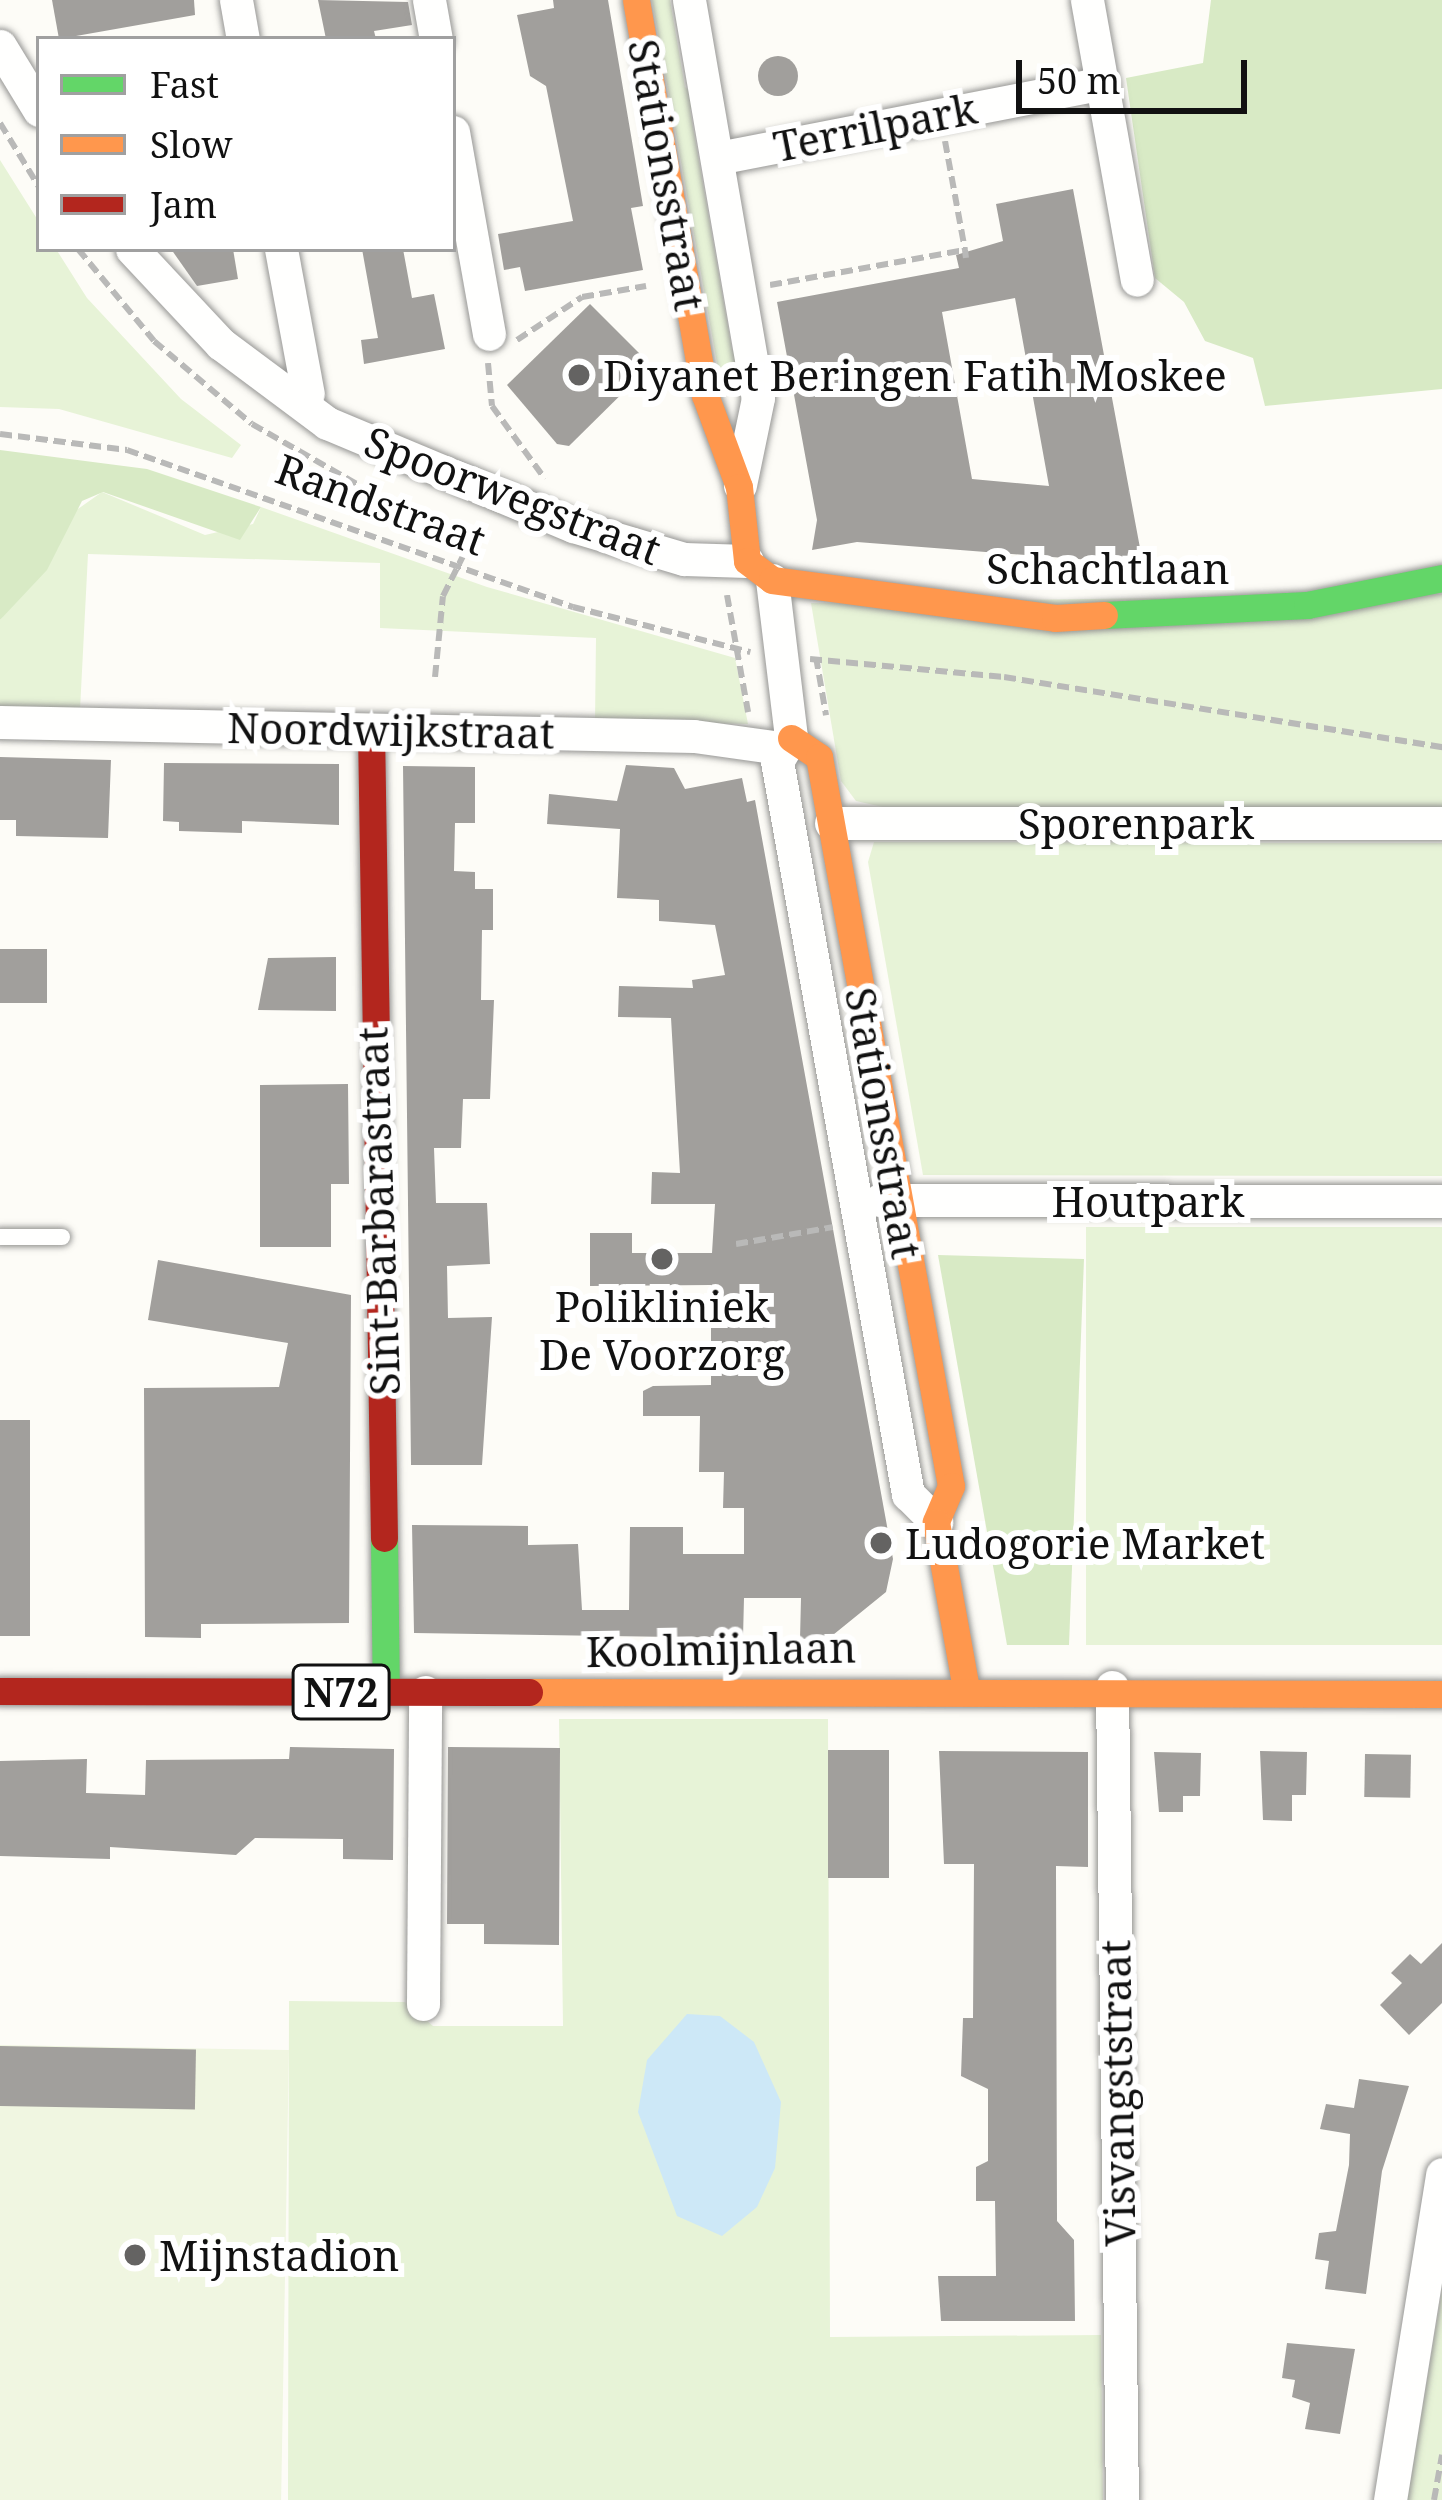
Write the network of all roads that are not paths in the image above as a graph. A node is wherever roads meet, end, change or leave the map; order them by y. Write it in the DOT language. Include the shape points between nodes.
graph roads {
  1 [pos="236,0"];
  2 [pos="429,0"];
  3 [pos="636,0"];
  4 [pos="689,0"];
  5 [pos="1087,0"];
  6 [pos="242,36"];
  7 [pos="435,36"];
  8 [pos="0,46"];
  9 [pos="1103,82"];
  10 [pos="36,105"];
  11 [pos="456,149"];
  12 [pos="718,158"];
  13 [pos="135,252"];
  14 [pos="282,252"];
  15 [pos="1137,280"];
  16 [pos="489,334"];
  17 [pos="308,394"];
  18 [pos="740,487"];
  19 [pos="747,567"];
  20 [pos="1442,578"];
  21 [pos="0,722"];
  22 [pos="370,730"];
  23 [pos="775,742"];
  24 [pos="831,823"];
  25 [pos="1442,823"];
  26 [pos="897,1200"];
  27 [pos="1442,1201"];
  28 [pos="857,1211"];
  29 [pos="0,1237"];
  30 [pos="62,1237"];
  31 [pos="936,1522"];
  32 [pos="1112,1687"];
  33 [pos="966,1688"];
  34 [pos="0,1691"];
  35 [pos="386,1692"];
  36 [pos="425,1692"];
  37 [pos="1442,1694"];
  38 [pos="423,2004"];
  39 [pos="1442,2174"];
  40 [pos="1122,2500"];
  41 [pos="1390,2500"];
  1 -- 6 [label="street"];
  2 -- 7 [label="street"];
  3 -- 18 [label="street, Stationsstraat" via="705,395"];
  4 -- 12 [label="street, Stationsstraat"];
  5 -- 9 [label="street"];
  8 -- 10 [label="street"];
  9 -- 12 [label="street, Terrilpark"];
  9 -- 15 [label="street"];
  11 -- 16 [label="street"];
  12 -- 18 [label="street, Stationsstraat" via="758,398"];
  13 -- 19 [label="street, Spoorwegstraat" via="221,344 327,423 551,518 684,559"];
  14 -- 17 [label="street"];
  18 -- 19 [label="street, Stationsstraat"];
  19 -- 20 [label="street, Schachtlaan" via="1078,618 1306,605"];
  19 -- 23 [label="street, Stationsstraat"];
  21 -- 22 [label="street, Noordwijkstraat"];
  22 -- 23 [label="street, Noordwijkstraat"];
  22 -- 35 [label="street, Sint-Barbarastraat"];
  23 -- 24 [label="street, Stationsstraat" via="819,757"];
  23 -- 28 [label="street, Stationsstraat"];
  24 -- 25 [label="street, Sporenpark"];
  24 -- 26 [label="street, Stationsstraat"];
  26 -- 27 [label="street, Houtpark"];
  26 -- 28 [label="street, Houtpark"];
  26 -- 31 [label="street, Stationsstraat" via="951,1486"];
  28 -- 31 [label="street, Stationsstraat" via="908,1494"];
  29 -- 30 [label="lane"];
  31 -- 33 [label="street, Stationsstraat"];
  32 -- 33 [label="street, Koolmijnlaan / N72"];
  32 -- 37 [label="street, Koolmijnlaan / N72"];
  32 -- 40 [label="street, Visvangststraat"];
  33 -- 36 [label="street, Koolmijnlaan / N72"];
  34 -- 35 [label="street, Koolmijnlaan / N72"];
  35 -- 36 [label="street, Koolmijnlaan / N72"];
  36 -- 38 [label="street"];
  39 -- 41 [label="street"];
}
